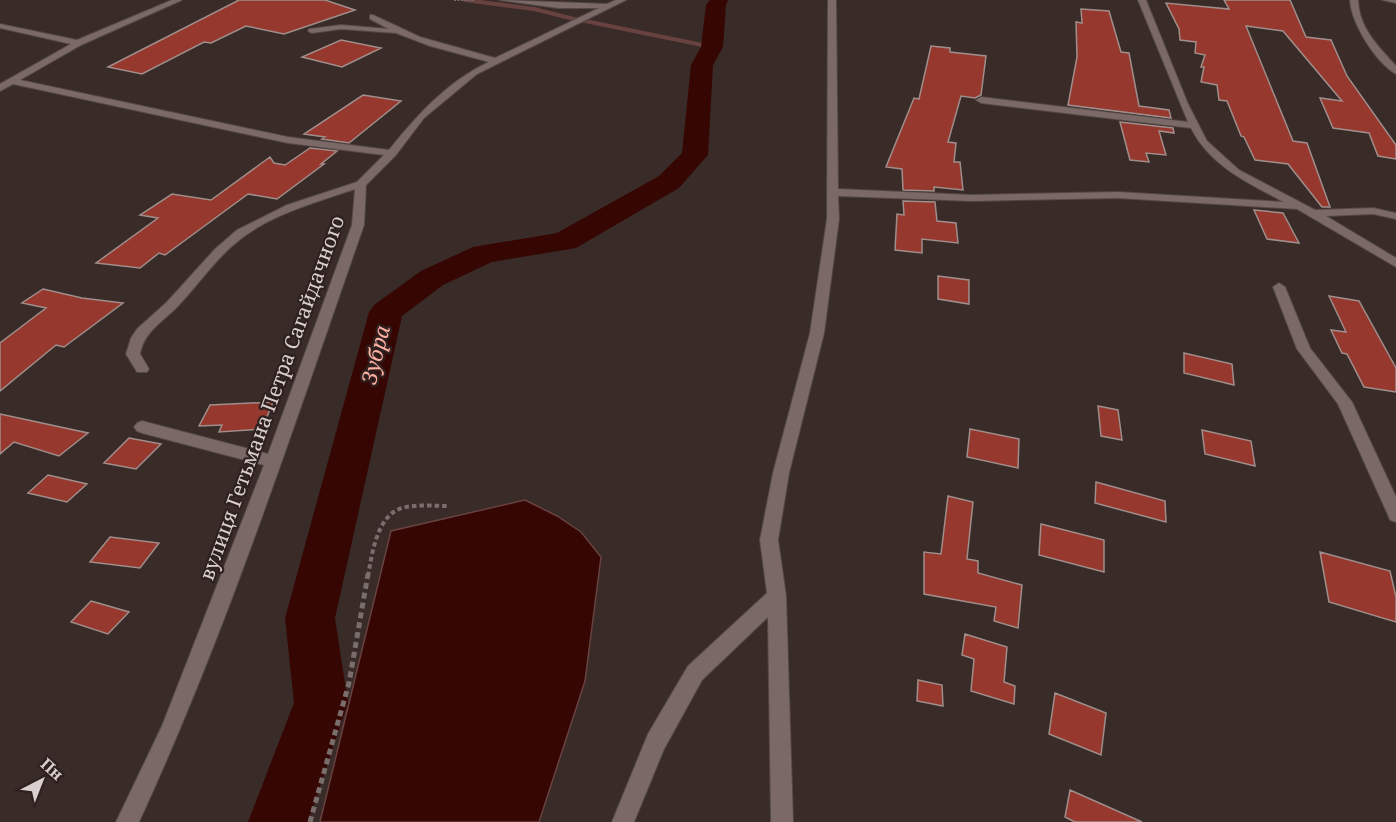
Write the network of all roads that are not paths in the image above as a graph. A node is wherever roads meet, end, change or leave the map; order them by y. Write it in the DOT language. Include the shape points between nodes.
graph roads {
  1 [pos="178,0"];
  2 [pos="503,0"];
  3 [pos="832,0"];
  4 [pos="1142,0"];
  5 [pos="1354,0"];
  6 [pos="1386,0"];
  7 [pos="1396,1"];
  8 [pos="617,3"];
  9 [pos="374,16"];
  10 [pos="0,27"];
  11 [pos="312,31"];
  12 [pos="399,33"];
  13 [pos="78,43"];
  14 [pos="496,61"];
  15 [pos="1396,71"];
  16 [pos="11,81"];
  17 [pos="0,88"];
  18 [pos="981,100"];
  19 [pos="1194,126"];
  20 [pos="392,153"];
  21 [pos="361,184"];
  22 [pos="832,192"];
  23 [pos="1296,206"];
  24 [pos="1313,213"];
  25 [pos="1396,216"];
  26 [pos="1396,263"];
  27 [pos="1279,287"];
  28 [pos="142,369"];
  29 [pos="142,427"];
  30 [pos="273,461"];
  31 [pos="1396,515"];
  32 [pos="777,596"];
  33 [pos="127,822"];
  34 [pos="623,822"];
  35 [pos="782,822"];
  1 -- 13 [label="street"];
  2 -- 8 [label="street" via="558,6"];
  3 -- 22 [label="street"];
  4 -- 19 [label="street"];
  5 -- 15 [label="street" via="1364,33"];
  6 -- 7 [label="street"];
  8 -- 14 [label="street"];
  9 -- 12 [label="street"];
  10 -- 13 [label="street"];
  11 -- 12 [label="street" via="341,27"];
  12 -- 14 [label="street"];
  13 -- 16 [label="street"];
  14 -- 20 [label="street" via="474,72 421,116"];
  16 -- 17 [label="street"];
  16 -- 20 [label="street" via="288,140"];
  18 -- 19 [label="street"];
  19 -- 23 [label="street" via="1203,143 1235,171"];
  20 -- 21 [label="street"];
  21 -- 28 [label="street" via="274,213 227,244 183,294 138,336 133,354"];
  21 -- 30 [label="street, вулиця Гетьмана Петра Сагайдачного" via="358,225"];
  22 -- 23 [label="street" via="972,198 1118,195"];
  22 -- 32 [label="street" via="817,333 769,540"];
  23 -- 24 [label="street"];
  24 -- 25 [label="street" via="1374,211"];
  24 -- 26 [label="street"];
  27 -- 31 [label="street" via="1304,349 1345,402"];
  29 -- 30 [label="street"];
  30 -- 33 [label="street, вулиця Гетьмана Петра Сагайдачного" via="170,731"];
  32 -- 34 [label="street" via="695,673 656,742"];
  32 -- 35 [label="street"];
}
